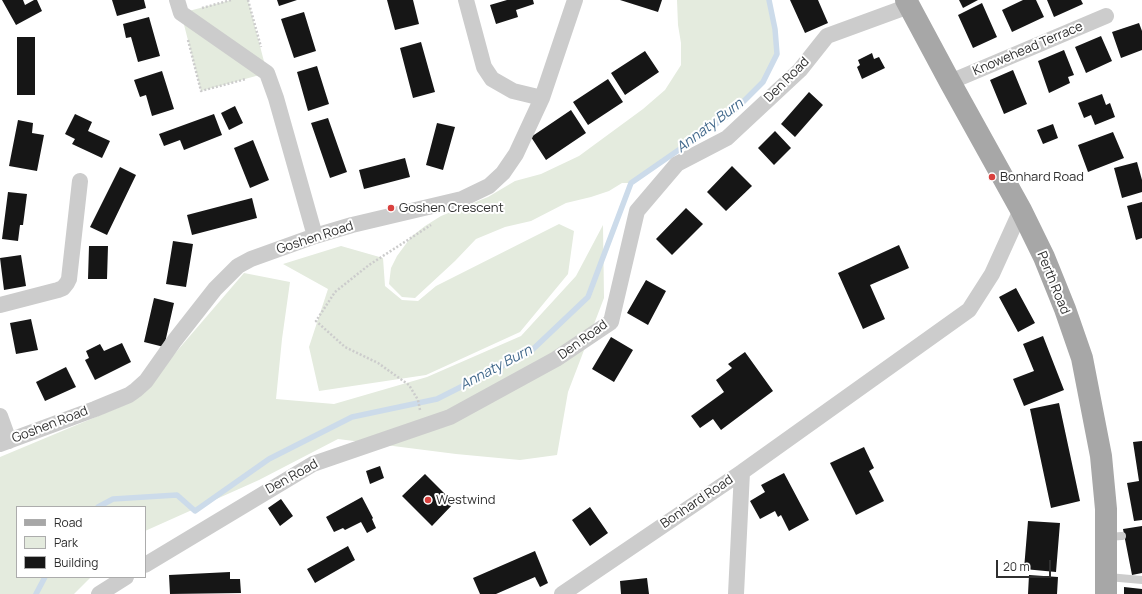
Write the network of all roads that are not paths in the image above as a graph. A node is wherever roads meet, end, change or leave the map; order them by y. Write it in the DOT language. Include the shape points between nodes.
graph roads {
  1 [pos="177,0"];
  2 [pos="466,0"];
  3 [pos="575,0"];
  4 [pos="908,3"];
  5 [pos="1106,16"];
  6 [pos="950,82"];
  7 [pos="542,98"];
  8 [pos="80,181"];
  9 [pos="1021,210"];
  10 [pos="315,236"];
  11 [pos="0,305"];
  12 [pos="0,416"];
  13 [pos="4,443"];
  14 [pos="742,472"];
  15 [pos="146,565"];
  16 [pos="124,578"];
  17 [pos="1142,580"];
  18 [pos="1106,586"];
  19 [pos="99,594"];
  20 [pos="562,594"];
  21 [pos="736,594"];
  1 -- 10 [label="street" via="181,13 267,73"];
  2 -- 7 [label="street" via="484,67 492,79 513,91"];
  3 -- 7 [label="street, Goshen Road"];
  4 -- 6 [label="main road, Perth Road"];
  4 -- 15 [label="street, Den Road" via="827,36 800,70 727,138 677,164 637,211 610,322 556,360 450,417 313,464"];
  5 -- 6 [label="street, Knowehead Terrace"];
  6 -- 9 [label="main road, Perth Road"];
  7 -- 10 [label="street, Goshen Road" via="516,154 503,173 489,186 462,199"];
  8 -- 11 [label="street" via="67,283 58,290"];
  9 -- 14 [label="street, Bonhard Road" via="992,274 969,310"];
  9 -- 18 [label="main road, Perth Road" via="1044,257 1082,358 1101,456 1106,508 1114,536"];
  10 -- 13 [label="street, Goshen Road" via="238,266 214,289 146,381 130,395"];
  12 -- 13 [label="street"];
  14 -- 20 [label="street, Bonhard Road"];
  14 -- 21 [label="street"];
  16 -- 19 [label="street"];
  17 -- 18 [label="lane"];
}
